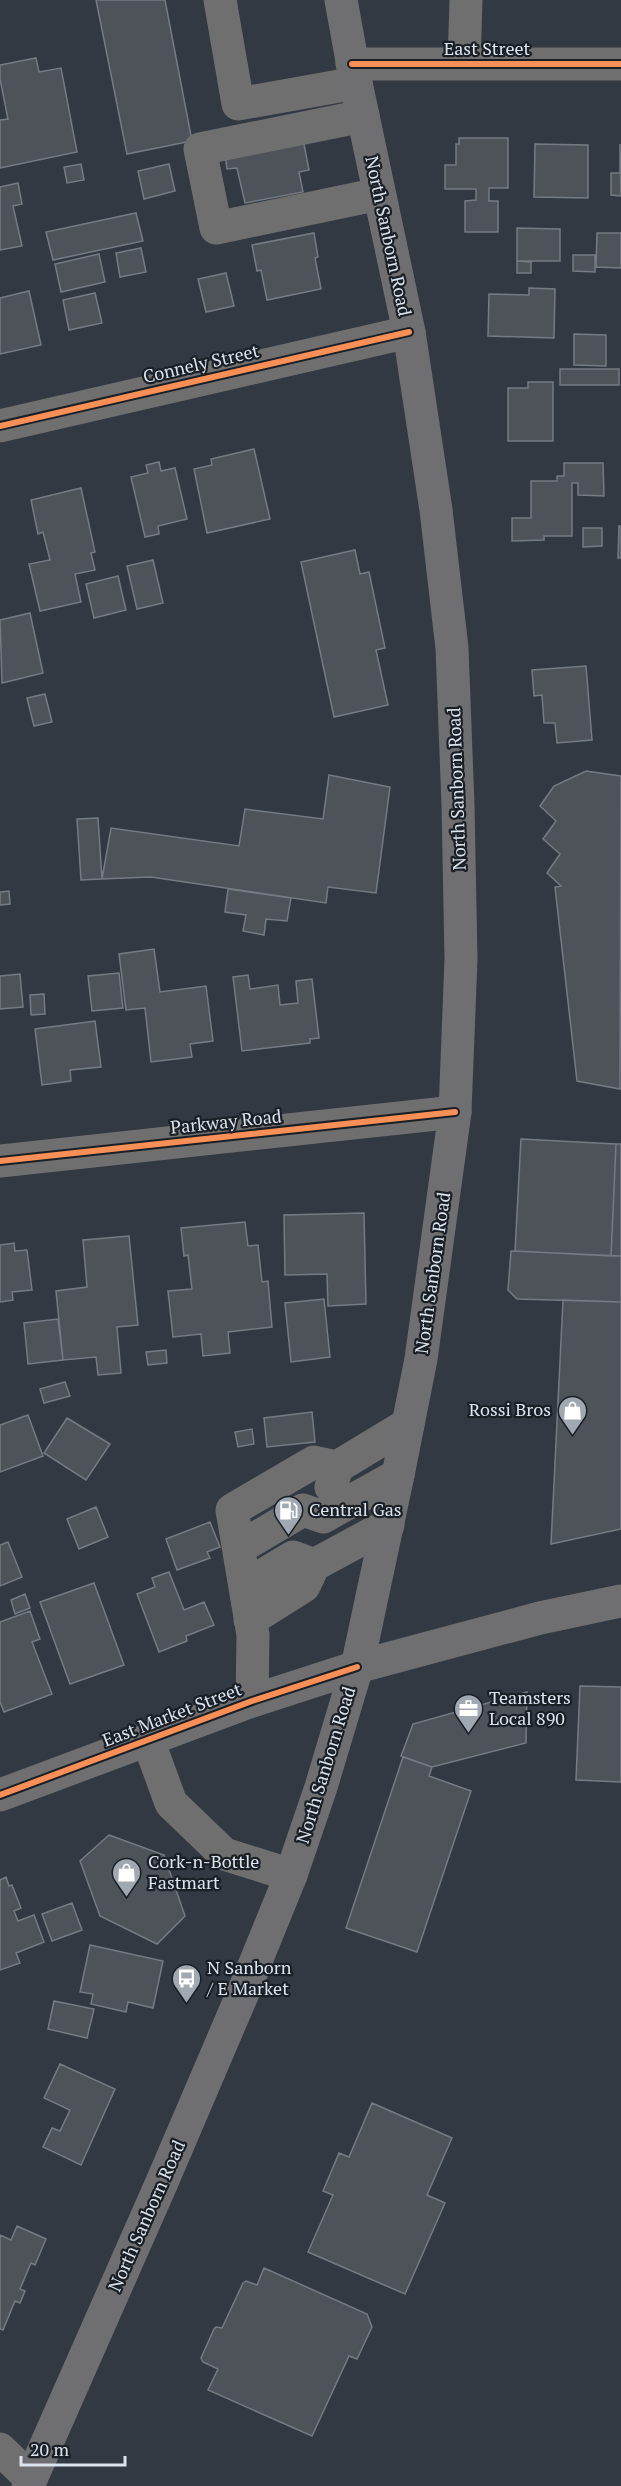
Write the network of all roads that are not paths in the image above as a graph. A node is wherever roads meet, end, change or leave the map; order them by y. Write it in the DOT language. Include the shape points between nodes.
graph roads {
  1 [pos="220,0"];
  2 [pos="341,0"];
  3 [pos="466,0"];
  4 [pos="464,64"];
  5 [pos="621,64"];
  6 [pos="354,74"];
  7 [pos="363,116"];
  8 [pos="379,194"];
  9 [pos="409,332"];
  10 [pos="0,426"];
  11 [pos="455,1112"];
  12 [pos="0,1161"];
  13 [pos="408,1424"];
  14 [pos="337,1467"];
  15 [pos="398,1475"];
  16 [pos="313,1513"];
  17 [pos="388,1525"];
  18 [pos="239,1548"];
  19 [pos="303,1561"];
  20 [pos="245,1586"];
  21 [pos="621,1601"];
  22 [pos="250,1620"];
  23 [pos="357,1667"];
  24 [pos="252,1701"];
  25 [pos="148,1740"];
  26 [pos="0,1795"];
  27 [pos="291,1875"];
  28 [pos="0,2449"];
  29 [pos="29,2482"];
  1 -- 6 [label="street, East Street" via="238,104"];
  2 -- 6 [label="main road, North Sanborn Road"];
  3 -- 4 [label="street"];
  4 -- 5 [label="street, East Street"];
  4 -- 6 [label="street, East Street"];
  6 -- 7 [label="main road, North Sanborn Road"];
  7 -- 8 [label="main road, North Sanborn Road"];
  7 -- 8 [label="street" via="200,149 209,194 216,228"];
  8 -- 9 [label="main road, North Sanborn Road"];
  9 -- 10 [label="street, Connely Street"];
  9 -- 11 [label="main road, North Sanborn Road" via="452,648 461,958"];
  11 -- 12 [label="street, Parkway Road"];
  11 -- 13 [label="main road, North Sanborn Road" via="421,1359"];
  13 -- 14 [label="street"];
  13 -- 15 [label="main road, North Sanborn Road"];
  14 -- 16 [label="street" via="328,1494"];
  14 -- 18 [label="street" via="314,1461 232,1510"];
  15 -- 16 [label="street"];
  15 -- 17 [label="main road, North Sanborn Road"];
  16 -- 18 [label="street"];
  16 -- 19 [label="street" via="316,1543"];
  17 -- 19 [label="street"];
  17 -- 23 [label="main road, North Sanborn Road"];
  18 -- 20 [label="street"];
  19 -- 20 [label="street"];
  19 -- 22 [label="street" via="304,1586"];
  20 -- 22 [label="street"];
  21 -- 23 [label="main road, East Market Street" via="540,1618"];
  22 -- 24 [label="street"];
  23 -- 24 [label="main road, East Market Street"];
  23 -- 27 [label="main road, North Sanborn Road"];
  24 -- 25 [label="main road, East Market Street"];
  25 -- 26 [label="main road, East Market Street"];
  25 -- 27 [label="street" via="171,1803 224,1854"];
  27 -- 29 [label="main road, North Sanborn Road" via="162,2182"];
  28 -- 29 [label="street"];
}
